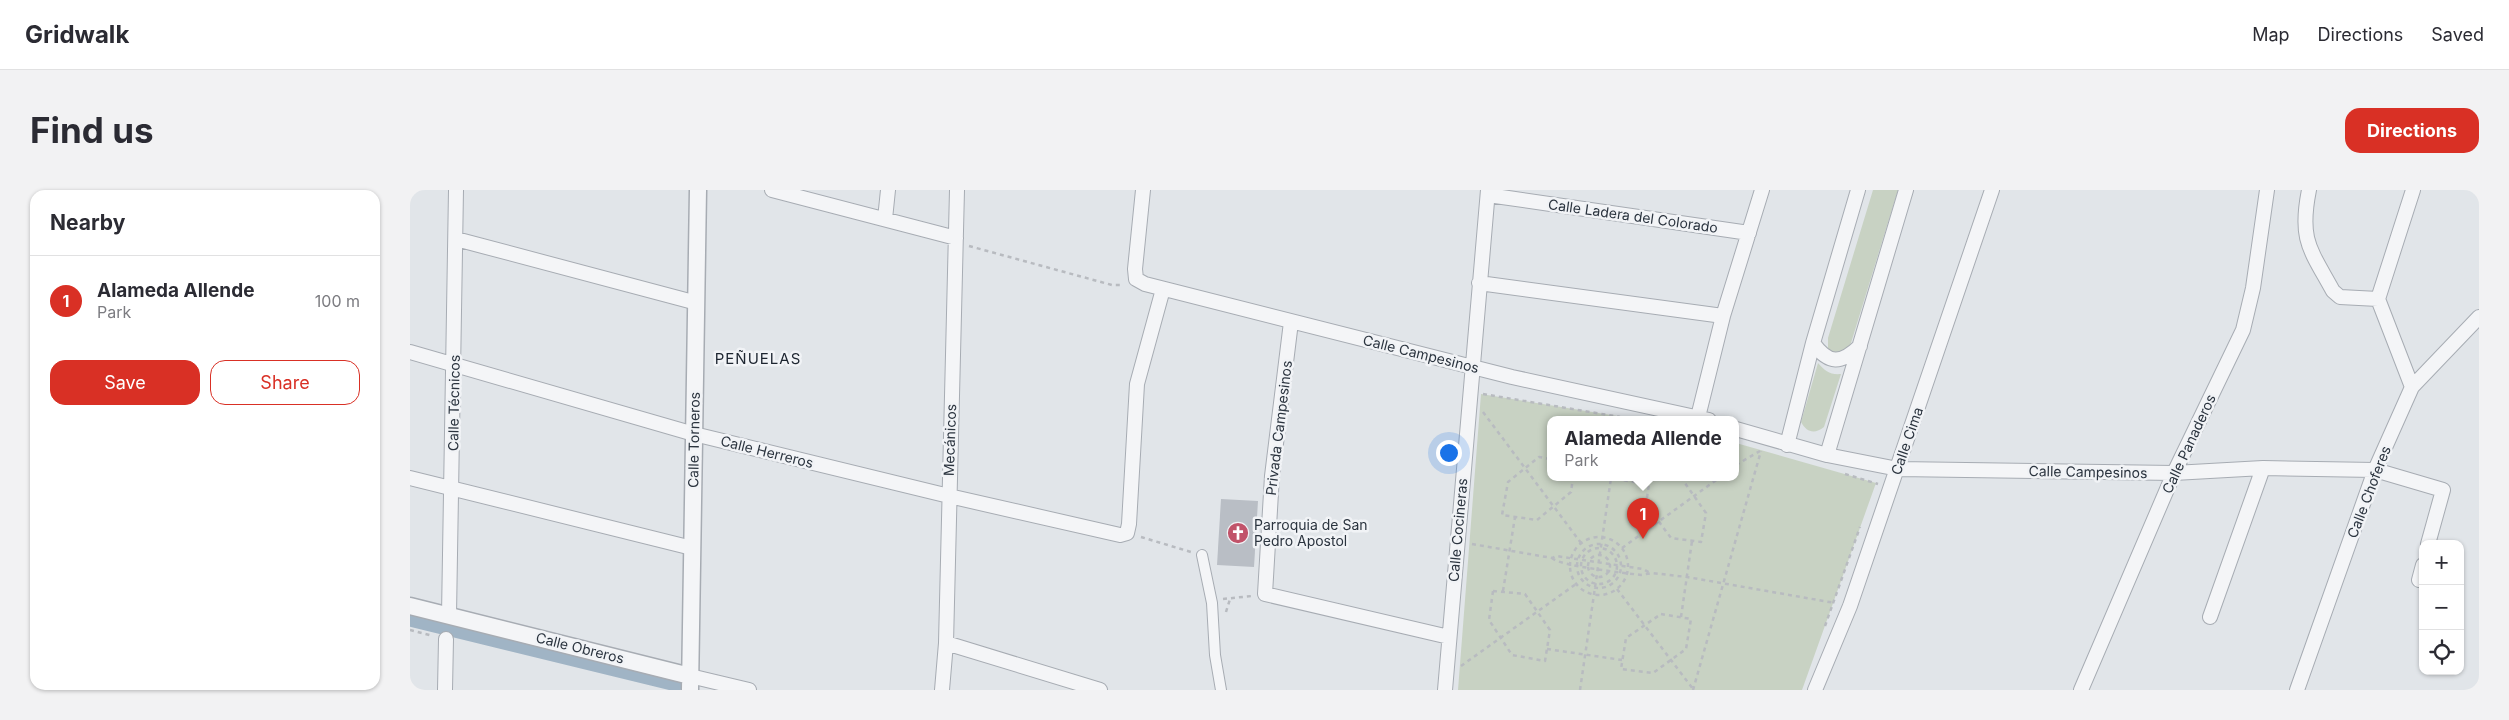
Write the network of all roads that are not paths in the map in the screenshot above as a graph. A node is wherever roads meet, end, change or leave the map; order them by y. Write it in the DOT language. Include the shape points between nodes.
graph roads {
  1 [pos="456,190"];
  2 [pos="698,190"];
  3 [pos="772,190"];
  4 [pos="888,190"];
  5 [pos="957,190"];
  6 [pos="1142,190"];
  7 [pos="1762,190"];
  8 [pos="1858,190"];
  9 [pos="1906,190"];
  10 [pos="1992,190"];
  11 [pos="2267,190"];
  12 [pos="2309,190"];
  13 [pos="2413,190"];
  14 [pos="1488,192"];
  15 [pos="885,219"];
  16 [pos="1749,234"];
  17 [pos="956,238"];
  18 [pos="456,239"];
  19 [pos="1479,283"];
  20 [pos="1163,289"];
  21 [pos="2378,299"];
  22 [pos="697,303"];
  23 [pos="1723,316"];
  24 [pos="2479,317"];
  25 [pos="1291,322"];
  26 [pos="1813,343"];
  27 [pos="1860,346"];
  28 [pos="410,352"];
  29 [pos="454,363"];
  30 [pos="1471,366"];
  31 [pos="2412,387"];
  32 [pos="1690,416"];
  33 [pos="1704,416"];
  34 [pos="1739,430"];
  35 [pos="694,434"];
  36 [pos="1787,445"];
  37 [pos="1827,455"];
  38 [pos="2263,468"];
  39 [pos="1898,469"];
  40 [pos="2376,470"];
  41 [pos="2174,473"];
  42 [pos="410,478"];
  43 [pos="452,489"];
  44 [pos="949,496"];
  45 [pos="2429,540"];
  46 [pos="692,548"];
  47 [pos="1202,555"];
  48 [pos="410,606"];
  49 [pos="449,615"];
  50 [pos="2210,618"];
  51 [pos="1449,637"];
  52 [pos="446,639"];
  53 [pos="946,643"];
  54 [pos="690,683"];
  55 [pos="445,690"];
  56 [pos="749,690"];
  57 [pos="942,690"];
  58 [pos="1100,690"];
  59 [pos="1221,690"];
  60 [pos="1445,690"];
  61 [pos="1815,690"];
  62 [pos="2081,690"];
  63 [pos="2297,690"];
  1 -- 18 [label="street, Calle Técnicos"];
  2 -- 22 [label="street, Calle Torneros"];
  3 -- 15 [label="street"];
  4 -- 15 [label="street"];
  5 -- 17 [label="street, Mecánicos"];
  6 -- 20 [label="street, Calle Campesinos" via="1136,280"];
  7 -- 16 [label="street"];
  8 -- 26 [label="street"];
  9 -- 27 [label="street"];
  10 -- 39 [label="street, Calle Cima"];
  11 -- 41 [label="street, Calle Panaderos" via="2253,288 2243,330"];
  12 -- 21 [label="street" via="2304,223 2307,243 2333,291 2340,297"];
  13 -- 21 [label="street"];
  14 -- 16 [label="street, Calle Ladera del Colorado"];
  14 -- 19 [label="street, Calle Cocineras"];
  15 -- 17 [label="street"];
  16 -- 23 [label="street"];
  17 -- 44 [label="street, Mecánicos"];
  18 -- 22 [label="street"];
  18 -- 29 [label="street, Calle Técnicos"];
  19 -- 23 [label="street"];
  19 -- 30 [label="street, Calle Cocineras"];
  20 -- 25 [label="street, Calle Campesinos"];
  20 -- 44 [label="street, Calle Herreros" via="1136,392 1127,533 1120,535"];
  21 -- 31 [label="street"];
  22 -- 35 [label="street, Calle Torneros"];
  23 -- 33 [label="street"];
  24 -- 31 [label="street, Calle Choferes"];
  25 -- 30 [label="street, Calle Campesinos"];
  25 -- 51 [label="street, Privada Campesinos" via="1272,476 1265,594"];
  26 -- 27 [label="street" via="1824,356 1836,360 1848,358"];
  26 -- 36 [label="street"];
  27 -- 37 [label="street"];
  28 -- 29 [label="street, Calle Herreros"];
  29 -- 35 [label="street, Calle Herreros"];
  29 -- 43 [label="street, Calle Técnicos"];
  30 -- 32 [label="street, Calle Campesinos"];
  30 -- 51 [label="street, Calle Cocineras"];
  31 -- 40 [label="street, Calle Choferes"];
  34 -- 36 [label="street, Calle Campesinos"];
  35 -- 44 [label="street, Calle Herreros"];
  35 -- 46 [label="street, Calle Torneros"];
  36 -- 37 [label="street, Calle Campesinos"];
  37 -- 39 [label="street, Calle Campesinos"];
  38 -- 40 [label="street, Calle Campesinos"];
  38 -- 41 [label="street, Calle Campesinos"];
  38 -- 50 [label="street"];
  39 -- 41 [label="street, Calle Campesinos"];
  39 -- 61 [label="street, Calle Cima" via="1850,606"];
  40 -- 45 [label="street, Calle Campesinos" via="2442,490"];
  40 -- 63 [label="street, Calle Choferes"];
  41 -- 62 [label="street, Calle Panaderos"];
  42 -- 43 [label="street"];
  43 -- 46 [label="street"];
  43 -- 49 [label="street, Calle Técnicos"];
  44 -- 53 [label="street, Mecánicos"];
  46 -- 54 [label="street, Calle Torneros"];
  47 -- 59 [label="street" via="1212,603"];
  48 -- 49 [label="street, Calle Obreros"];
  49 -- 54 [label="street, Calle Obreros"];
  51 -- 60 [label="street, Calle Cocineras"];
  52 -- 55 [label="street"];
  53 -- 57 [label="street, Mecánicos"];
  53 -- 58 [label="street"];
  54 -- 56 [label="street, Calle Obreros"];
}
